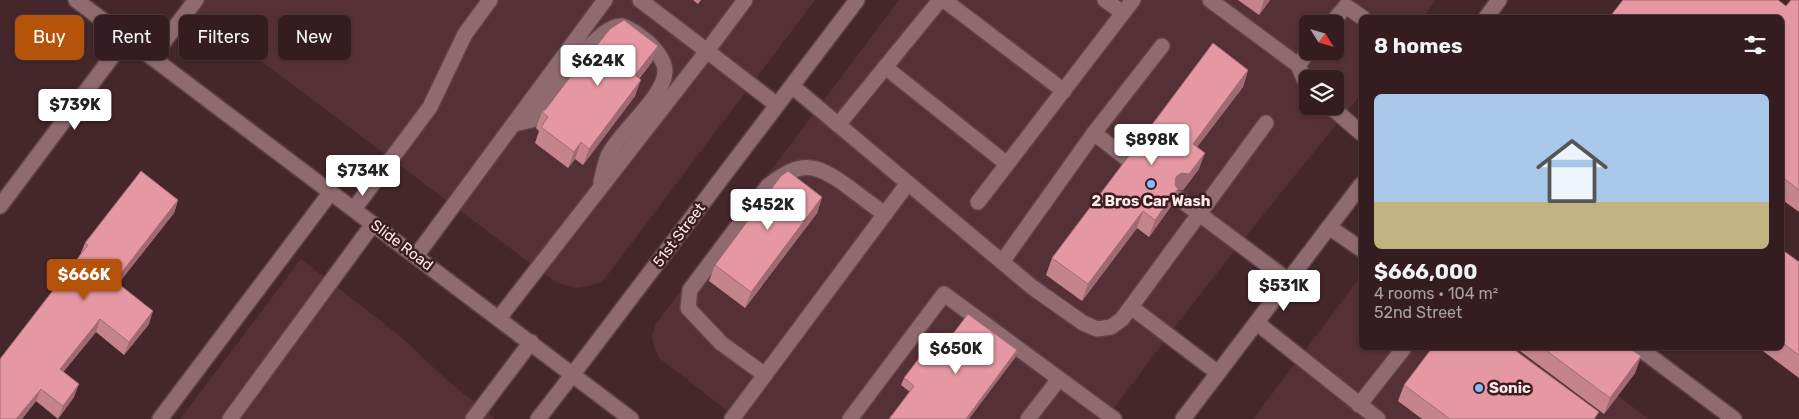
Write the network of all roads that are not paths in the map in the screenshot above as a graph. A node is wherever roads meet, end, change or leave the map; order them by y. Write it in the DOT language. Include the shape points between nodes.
graph roads {
  1 [pos="196,0"];
  2 [pos="490,0"];
  3 [pos="605,0"];
  4 [pos="640,0"];
  5 [pos="744,0"];
  6 [pos="857,0"];
  7 [pos="942,0"];
  8 [pos="1105,0"];
  9 [pos="1133,0"];
  10 [pos="1210,0"];
  11 [pos="1499,0"];
  12 [pos="80,1"];
  13 [pos="1348,3"];
  14 [pos="1123,13"];
  15 [pos="97,15"];
  16 [pos="1339,15"];
  17 [pos="1360,15"];
  18 [pos="1488,15"];
  19 [pos="169,35"];
  20 [pos="1162,46"];
  21 [pos="707,51"];
  22 [pos="110,60"];
  23 [pos="156,60"];
  24 [pos="1301,60"];
  25 [pos="1298,64"];
  26 [pos="884,67"];
  27 [pos="1300,70"];
  28 [pos="792,86"];
  29 [pos="1064,91"];
  30 [pos="778,105"];
  31 [pos="1341,115"];
  32 [pos="1266,123"];
  33 [pos="514,124"];
  34 [pos="838,125"];
  35 [pos="1359,130"];
  36 [pos="1094,133"];
  37 [pos="1131,162"];
  38 [pos="1008,164"];
  39 [pos="908,183"];
  40 [pos="1359,188"];
  41 [pos="599,190"];
  42 [pos="331,192"];
  43 [pos="1178,198"];
  44 [pos="978,202"];
  45 [pos="0,206"];
  46 [pos="354,209"];
  47 [pos="1199,213"];
  48 [pos="885,214"];
  49 [pos="374,224"];
  50 [pos="1329,227"];
  51 [pos="1359,247"];
  52 [pos="416,256"];
  53 [pos="1002,262"];
  54 [pos="1289,281"];
  55 [pos="1131,307"];
  56 [pos="499,318"];
  57 [pos="1257,322"];
  58 [pos="531,342"];
  59 [pos="1402,350"];
  60 [pos="1642,350"];
  61 [pos="573,374"];
  62 [pos="1218,374"];
  63 [pos="765,375"];
  64 [pos="1059,379"];
  65 [pos="1359,405"];
  66 [pos="160,419"];
  67 [pos="230,419"];
  68 [pos="473,419"];
  69 [pos="538,419"];
  70 [pos="631,419"];
  71 [pos="732,419"];
  72 [pos="850,419"];
  73 [pos="1028,419"];
  74 [pos="1114,419"];
  75 [pos="1183,419"];
  76 [pos="1378,419"];
  77 [pos="1734,419"];
  1 -- 19 [label="main road"];
  2 -- 46 [label="main road" via="465,34 430,107"];
  3 -- 33 [label="main road"];
  4 -- 21 [label="main road"];
  5 -- 21 [label="main road"];
  6 -- 28 [label="main road, 51st Street"];
  7 -- 26 [label="main road"];
  7 -- 29 [label="main road"];
  8 -- 14 [label="main road"];
  9 -- 14 [label="main road"];
  10 -- 25 [label="main road"];
  11 -- 18 [label="main road"];
  12 -- 15 [label="main road, Slide Road"];
  13 -- 16 [label="main road"];
  13 -- 17 [label="main road"];
  14 -- 29 [label="main road"];
  20 -- 36 [label="main road"];
  21 -- 30 [label="main road"];
  21 -- 41 [label="main road"];
  22 -- 45 [label="main road"];
  23 -- 42 [label="main road, Slide Road"];
  24 -- 25 [label="main road"];
  25 -- 27 [label="main road"];
  26 -- 34 [label="main road"];
  26 -- 38 [label="main road"];
  28 -- 30 [label="main road, 51st Street"];
  28 -- 34 [label="main road"];
  29 -- 38 [label="main road"];
  30 -- 61 [label="main road, 51st Street"];
  31 -- 35 [label="main road"];
  32 -- 47 [label="main road"];
  33 -- 41 [label="main road" via="532,120 573,65 610,28 622,26 648,42 660,56 665,71 660,89 608,156"];
  33 -- 52 [label="main road"];
  34 -- 39 [label="main road"];
  36 -- 37 [label="main road"];
  36 -- 53 [label="main road"];
  38 -- 44 [label="main road"];
  39 -- 48 [label="main road"];
  39 -- 53 [label="main road"];
  40 -- 50 [label="main road"];
  41 -- 56 [label="main road"];
  42 -- 46 [label="main road, Slide Road"];
  42 -- 66 [label="main road"];
  43 -- 47 [label="main road"];
  46 -- 49 [label="main road, Slide Road"];
  47 -- 54 [label="main road"];
  47 -- 55 [label="main road"];
  48 -- 63 [label="main road"];
  48 -- 63 [label="main road" via="828,172 812,167 782,175 768,186 690,290 688,308 721,343"];
  49 -- 52 [label="main road, Slide Road"];
  49 -- 67 [label="main road"];
  50 -- 51 [label="main road"];
  50 -- 54 [label="main road"];
  52 -- 56 [label="main road, Slide Road"];
  53 -- 55 [label="main road" via="1083,323 1097,329 1111,327"];
  54 -- 57 [label="main road"];
  55 -- 62 [label="main road"];
  56 -- 58 [label="main road, Slide Road"];
  57 -- 62 [label="main road"];
  57 -- 65 [label="main road"];
  58 -- 61 [label="main road, Slide Road"];
  58 -- 68 [label="main road"];
  59 -- 65 [label="main road"];
  60 -- 77 [label="main road"];
  61 -- 69 [label="main road, 51st Street"];
  61 -- 70 [label="main road, Slide Road"];
  62 -- 75 [label="main road"];
  63 -- 71 [label="main road"];
  64 -- 72 [label="main road" via="944,294"];
  64 -- 73 [label="main road"];
  64 -- 74 [label="main road"];
  65 -- 76 [label="main road"];
}
